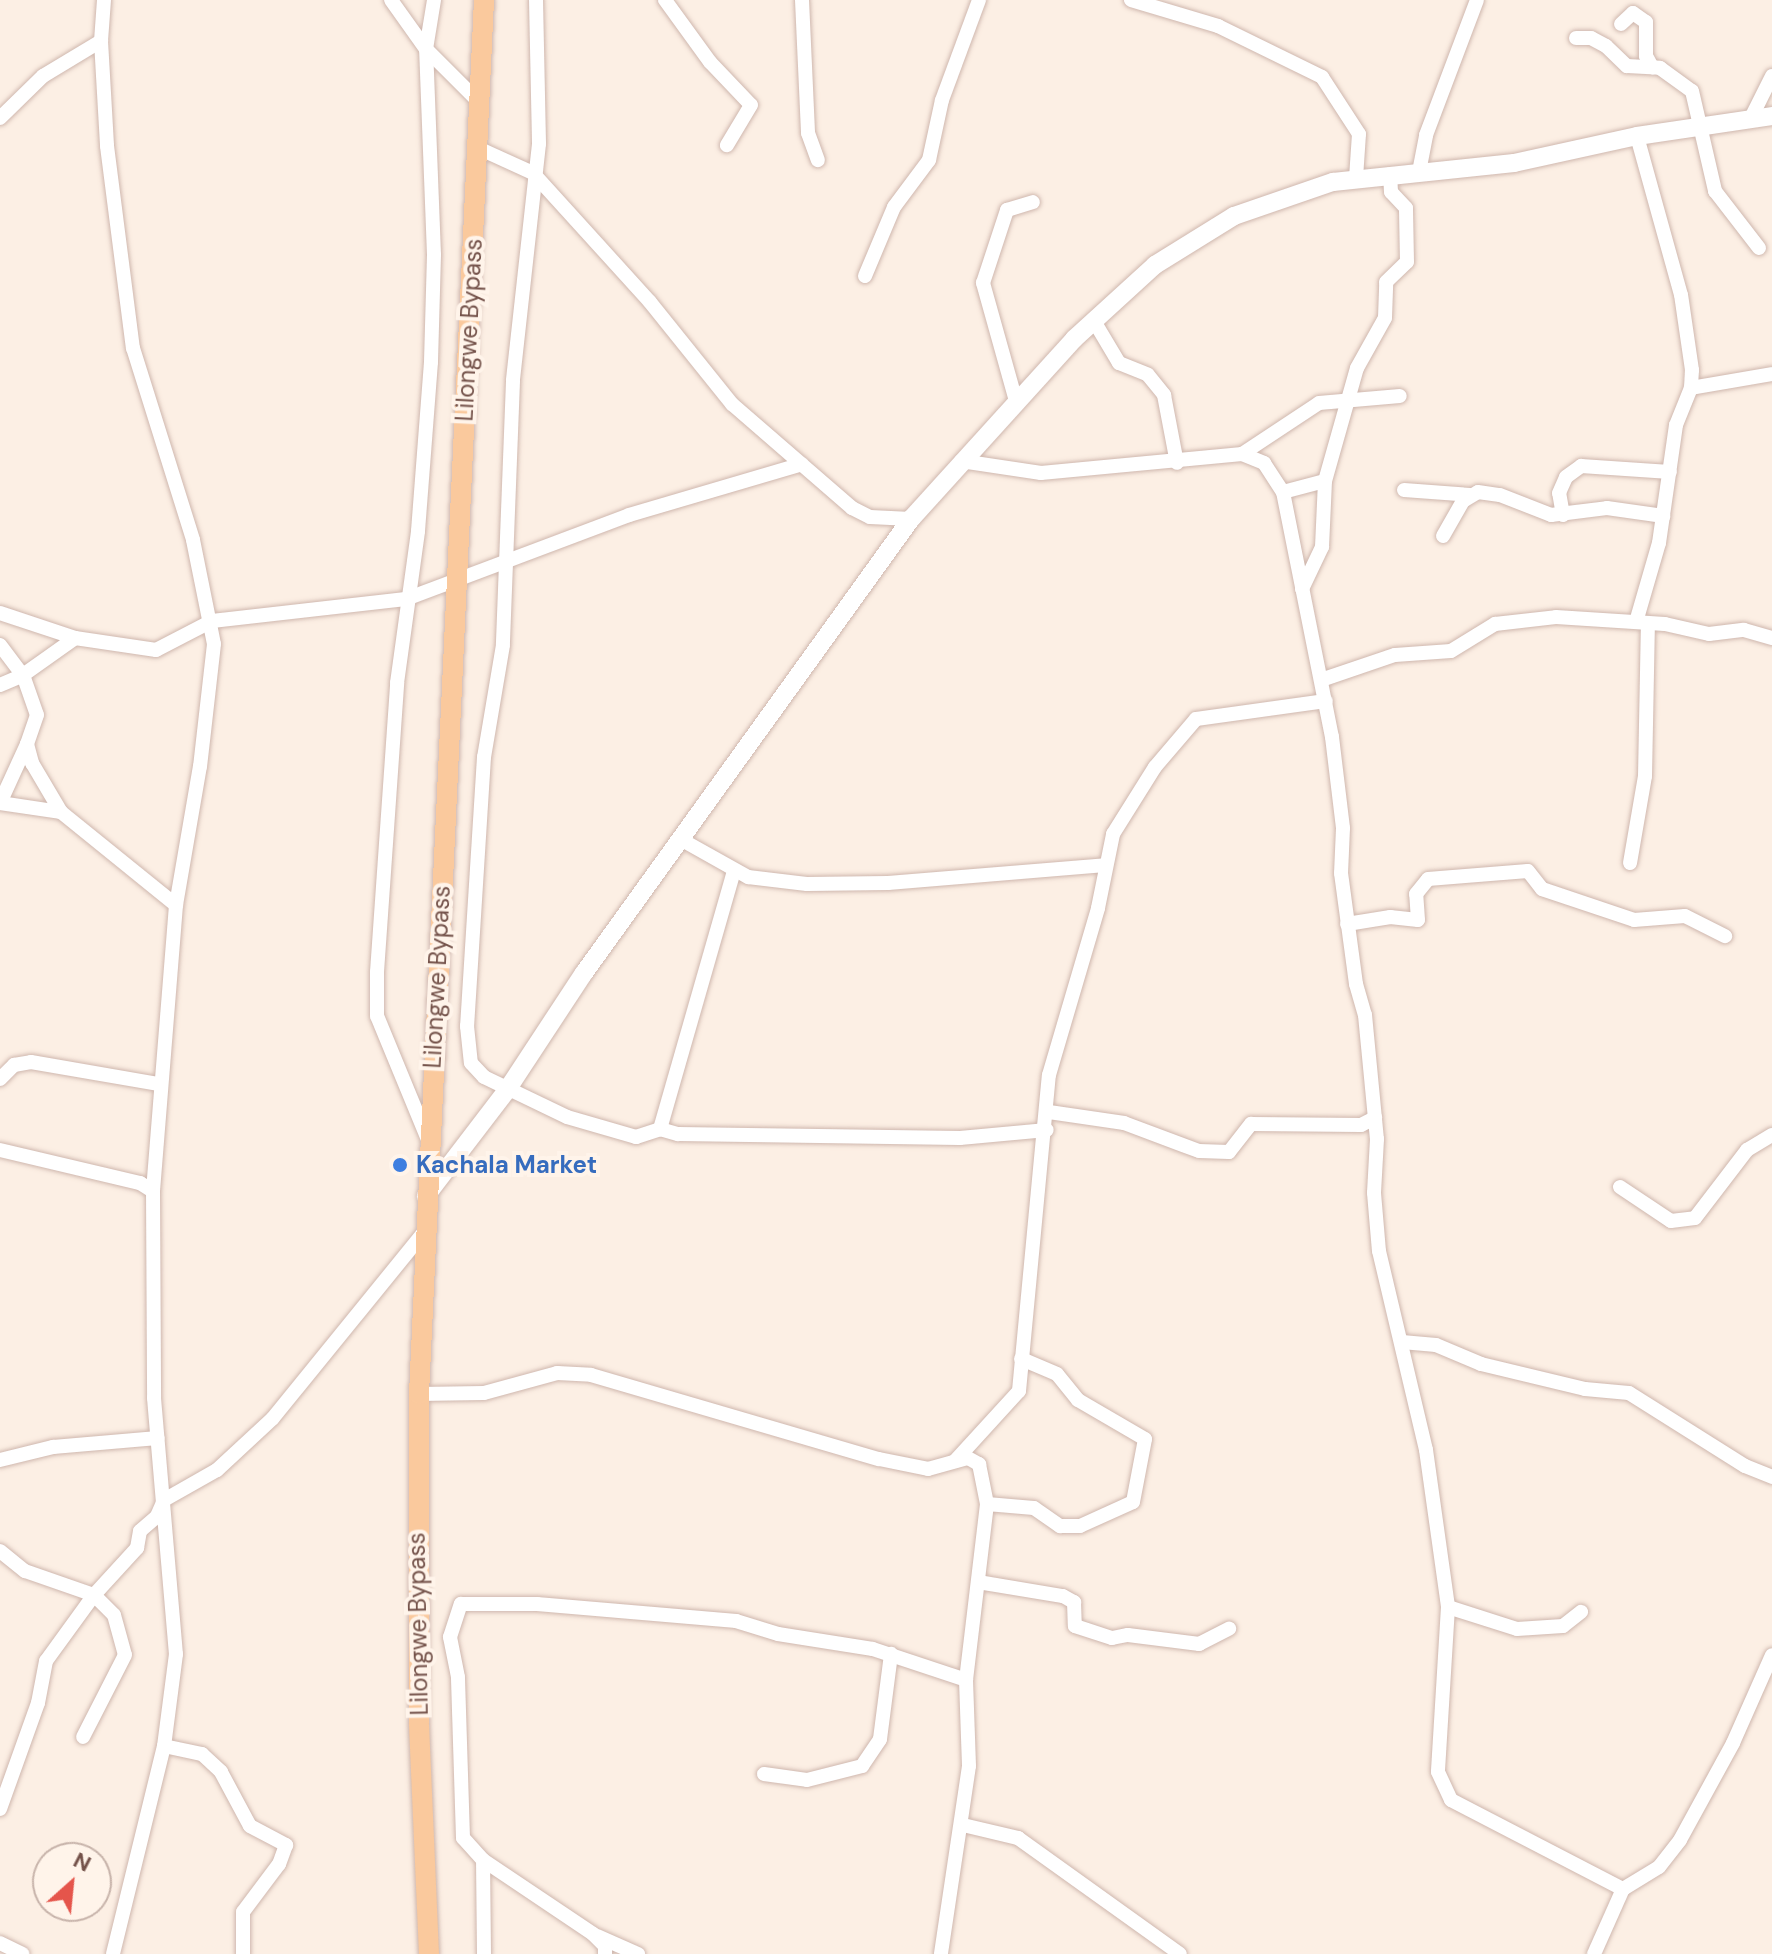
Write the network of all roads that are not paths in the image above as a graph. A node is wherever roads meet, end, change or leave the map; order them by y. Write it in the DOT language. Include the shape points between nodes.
graph roads {
  1 [pos="104,0"];
  2 [pos="391,0"];
  3 [pos="434,0"];
  4 [pos="484,0"];
  5 [pos="536,0"];
  6 [pos="665,0"];
  7 [pos="802,0"];
  8 [pos="979,0"];
  9 [pos="1131,0"];
  10 [pos="1473,1"];
  11 [pos="1621,24"];
  12 [pos="1576,38"];
  13 [pos="101,41"];
  14 [pos="426,49"];
  15 [pos="1652,67"];
  16 [pos="1772,76"];
  17 [pos="480,103"];
  18 [pos="1772,116"];
  19 [pos="0,118"];
  20 [pos="1751,118"];
  21 [pos="1697,126"];
  22 [pos="1637,136"];
  23 [pos="727,145"];
  24 [pos="478,148"];
  25 [pos="818,160"];
  26 [pos="1419,172"];
  27 [pos="533,173"];
  28 [pos="1390,174"];
  29 [pos="1356,178"];
  30 [pos="1033,202"];
  31 [pos="1759,248"];
  32 [pos="865,276"];
  33 [pos="1094,321"];
  34 [pos="1772,374"];
  35 [pos="1691,388"];
  36 [pos="1400,396"];
  37 [pos="1347,398"];
  38 [pos="1016,401"];
  39 [pos="1242,454"];
  40 [pos="961,461"];
  41 [pos="1177,463"];
  42 [pos="802,464"];
  43 [pos="1670,472"];
  44 [pos="1325,481"];
  45 [pos="1404,490"];
  46 [pos="1283,492"];
  47 [pos="1470,495"];
  48 [pos="1563,515"];
  49 [pos="1663,516"];
  50 [pos="911,519"];
  51 [pos="1443,536"];
  52 [pos="505,564"];
  53 [pos="456,583"];
  54 [pos="1302,589"];
  55 [pos="406,599"];
  56 [pos="0,613"];
  57 [pos="212,621"];
  58 [pos="1642,622"];
  59 [pos="75,638"];
  60 [pos="1772,638"];
  61 [pos="0,645"];
  62 [pos="23,675"];
  63 [pos="1321,680"];
  64 [pos="0,685"];
  65 [pos="1326,701"];
  66 [pos="27,744"];
  67 [pos="0,803"];
  68 [pos="61,812"];
  69 [pos="682,840"];
  70 [pos="1630,863"];
  71 [pos="1105,865"];
  72 [pos="734,871"];
  73 [pos="176,905"];
  74 [pos="1347,924"];
  75 [pos="1725,936"];
  76 [pos="0,1079"];
  77 [pos="159,1084"];
  78 [pos="507,1090"];
  79 [pos="1049,1112"];
  80 [pos="1375,1118"];
  81 [pos="660,1129"];
  82 [pos="1047,1130"];
  83 [pos="1772,1135"];
  84 [pos="429,1142"];
  85 [pos="0,1150"];
  86 [pos="1620,1187"];
  87 [pos="153,1191"];
  88 [pos="426,1196"];
  89 [pos="426,1230"];
  90 [pos="1402,1342"];
  91 [pos="1021,1359"];
  92 [pos="419,1394"];
  93 [pos="158,1438"];
  94 [pos="0,1460"];
  95 [pos="955,1461"];
  96 [pos="1772,1477"];
  97 [pos="164,1500"];
  98 [pos="987,1504"];
  99 [pos="0,1551"];
  100 [pos="978,1582"];
  101 [pos="94,1595"];
  102 [pos="1448,1607"];
  103 [pos="1581,1612"];
  104 [pos="1229,1629"];
  105 [pos="891,1654"];
  106 [pos="1772,1655"];
  107 [pos="966,1680"];
  108 [pos="83,1737"];
  109 [pos="164,1746"];
  110 [pos="764,1774"];
  111 [pos="0,1809"];
  112 [pos="963,1825"];
  113 [pos="483,1860"];
  114 [pos="1623,1889"];
  115 [pos="593,1934"];
  116 [pos="0,1943"];
  117 [pos="23,1954"];
  118 [pos="113,1954"];
  119 [pos="243,1954"];
  120 [pos="429,1954"];
  121 [pos="484,1954"];
  122 [pos="605,1954"];
  123 [pos="638,1954"];
  124 [pos="941,1954"];
  125 [pos="1180,1954"];
  126 [pos="1594,1954"];
  1 -- 13 [label="street"];
  2 -- 14 [label="street"];
  3 -- 14 [label="street"];
  4 -- 17 [label="main road, Lilongwe Bypass"];
  5 -- 27 [label="street" via="539,144"];
  6 -- 23 [label="street" via="710,62 751,105"];
  7 -- 25 [label="street" via="808,133"];
  8 -- 32 [label="street" via="942,100 929,160 894,207"];
  9 -- 29 [label="street" via="1218,26 1322,77 1359,134"];
  10 -- 26 [label="street" via="1426,135"];
  11 -- 15 [label="street" via="1633,13 1646,22 1646,56"];
  12 -- 15 [label="street" via="1606,46 1627,66"];
  13 -- 19 [label="street" via="43,76"];
  13 -- 57 [label="street" via="107,146 133,348"];
  14 -- 17 [label="street"];
  14 -- 55 [label="street" via="432,316 418,531"];
  15 -- 21 [label="street" via="1692,91"];
  16 -- 20 [label="street"];
  17 -- 24 [label="main road, Lilongwe Bypass"];
  18 -- 20 [label="street"];
  20 -- 21 [label="street"];
  21 -- 22 [label="street"];
  21 -- 31 [label="street" via="1715,191"];
  22 -- 26 [label="street" via="1514,163"];
  22 -- 35 [label="street" via="1681,295"];
  24 -- 27 [label="street"];
  24 -- 53 [label="main road, Lilongwe Bypass"];
  26 -- 28 [label="street"];
  27 -- 42 [label="street" via="650,302 732,404"];
  27 -- 52 [label="street" via="513,381"];
  28 -- 29 [label="street"];
  28 -- 37 [label="street" via="1391,192 1406,208 1407,262 1386,282 1385,318"];
  29 -- 33 [label="street" via="1289,194 1208,228 1155,265"];
  30 -- 38 [label="street" via="1007,210 983,283"];
  33 -- 38 [label="street"];
  33 -- 41 [label="street" via="1119,363 1148,375 1164,395"];
  34 -- 35 [label="street"];
  35 -- 43 [label="street" via="1676,425"];
  36 -- 37 [label="street"];
  37 -- 39 [label="street" via="1311,407"];
  37 -- 44 [label="street"];
  38 -- 40 [label="street"];
  39 -- 41 [label="street"];
  39 -- 46 [label="street" via="1264,463"];
  40 -- 41 [label="street" via="1041,473"];
  40 -- 50 [label="street"];
  42 -- 50 [label="street" via="852,508 870,517"];
  42 -- 52 [label="street" via="629,515"];
  43 -- 48 [label="street" via="1581,466 1566,477 1559,493"];
  43 -- 49 [label="street"];
  44 -- 46 [label="street"];
  44 -- 54 [label="street" via="1322,547"];
  45 -- 47 [label="street"];
  46 -- 54 [label="street"];
  47 -- 48 [label="street" via="1491,492"];
  47 -- 51 [label="street"];
  48 -- 49 [label="street" via="1607,508"];
  49 -- 58 [label="street"];
  50 -- 69 [label="street"];
  52 -- 53 [label="street"];
  52 -- 78 [label="street" via="503,645 484,757 467,1026 471,1063"];
  53 -- 55 [label="street"];
  53 -- 84 [label="main road, Lilongwe Bypass"];
  54 -- 63 [label="street"];
  55 -- 57 [label="street"];
  55 -- 84 [label="street" via="383,857 377,1016"];
  56 -- 59 [label="street"];
  57 -- 59 [label="street" via="156,650"];
  57 -- 73 [label="street" via="214,668"];
  58 -- 60 [label="street" via="1709,634 1744,630"];
  58 -- 63 [label="street" via="1556,617 1495,624 1451,651 1395,655"];
  58 -- 70 [label="street" via="1645,776"];
  59 -- 62 [label="street"];
  61 -- 62 [label="street"];
  62 -- 64 [label="street"];
  62 -- 66 [label="street" via="37,715"];
  63 -- 65 [label="street"];
  65 -- 71 [label="street" via="1196,719 1155,767 1119,822"];
  65 -- 74 [label="street" via="1343,828"];
  66 -- 67 [label="street"];
  66 -- 68 [label="street" via="32,763"];
  67 -- 68 [label="street"];
  68 -- 73 [label="street"];
  69 -- 72 [label="street"];
  69 -- 78 [label="street"];
  71 -- 72 [label="street" via="888,883 764,880"];
  71 -- 79 [label="street" via="1098,908 1053,1057"];
  72 -- 81 [label="street"];
  73 -- 77 [label="street"];
  74 -- 75 [label="street" via="1390,917 1418,920 1416,894 1428,879 1528,871 1542,889 1620,916 1685,916"];
  74 -- 80 [label="street" via="1365,1015"];
  76 -- 77 [label="street" via="14,1065 31,1062"];
  77 -- 87 [label="street"];
  78 -- 81 [label="street" via="597,1128 636,1137"];
  78 -- 88 [label="street"];
  79 -- 80 [label="street" via="1124,1123 1199,1151 1229,1152 1251,1124 1361,1125"];
  79 -- 82 [label="street"];
  80 -- 90 [label="street" via="1376,1230"];
  81 -- 82 [label="street" via="678,1134 960,1138"];
  82 -- 91 [label="street"];
  83 -- 86 [label="street" via="1747,1150 1695,1218 1671,1221"];
  84 -- 88 [label="main road, Lilongwe Bypass"];
  85 -- 87 [label="street" via="140,1183"];
  87 -- 93 [label="street" via="151,1315"];
  88 -- 89 [label="main road, Lilongwe Bypass"];
  89 -- 92 [label="main road, Lilongwe Bypass"];
  89 -- 97 [label="street" via="242,1450"];
  90 -- 96 [label="street" via="1436,1345 1481,1364 1585,1389 1629,1393 1745,1466"];
  90 -- 102 [label="street" via="1426,1450"];
  91 -- 95 [label="street" via="1015,1400"];
  91 -- 98 [label="street" via="1057,1374 1078,1400 1145,1439 1133,1502 1080,1526 1060,1526 1034,1508"];
  92 -- 95 [label="street" via="484,1393 557,1373 591,1375 879,1459 928,1469"];
  92 -- 120 [label="main road, Lilongwe Bypass" via="419,1723"];
  93 -- 94 [label="street" via="53,1447"];
  93 -- 97 [label="street"];
  95 -- 98 [label="street" via="968,1458 979,1464"];
  97 -- 101 [label="street" via="157,1516 140,1531 137,1548"];
  97 -- 109 [label="street" via="176,1654"];
  98 -- 100 [label="street"];
  99 -- 101 [label="street" via="25,1571"];
  100 -- 104 [label="street" via="1063,1596 1074,1602 1075,1626 1112,1638 1128,1635 1199,1644"];
  100 -- 107 [label="street"];
  101 -- 108 [label="street" via="114,1615 125,1655"];
  101 -- 111 [label="street" via="46,1661 38,1703"];
  102 -- 103 [label="street" via="1517,1629 1563,1626"];
  102 -- 114 [label="street" via="1438,1772 1451,1800"];
  105 -- 107 [label="street"];
  105 -- 110 [label="street" via="880,1739 862,1766 807,1780"];
  105 -- 113 [label="street" via="699,1616 461,1604 450,1637 458,1677 463,1838"];
  106 -- 114 [label="street" via="1733,1743 1680,1840 1659,1867"];
  107 -- 112 [label="street" via="970,1737"];
  109 -- 118 [label="street"];
  109 -- 119 [label="street" via="202,1754 221,1772 250,1826 286,1845 279,1864 243,1912"];
  112 -- 124 [label="street"];
  112 -- 125 [label="street" via="1018,1838"];
  113 -- 115 [label="street"];
  113 -- 121 [label="street"];
  114 -- 126 [label="street"];
  115 -- 122 [label="street" via="605,1946"];
  115 -- 123 [label="street"];
  116 -- 117 [label="street"];
}
